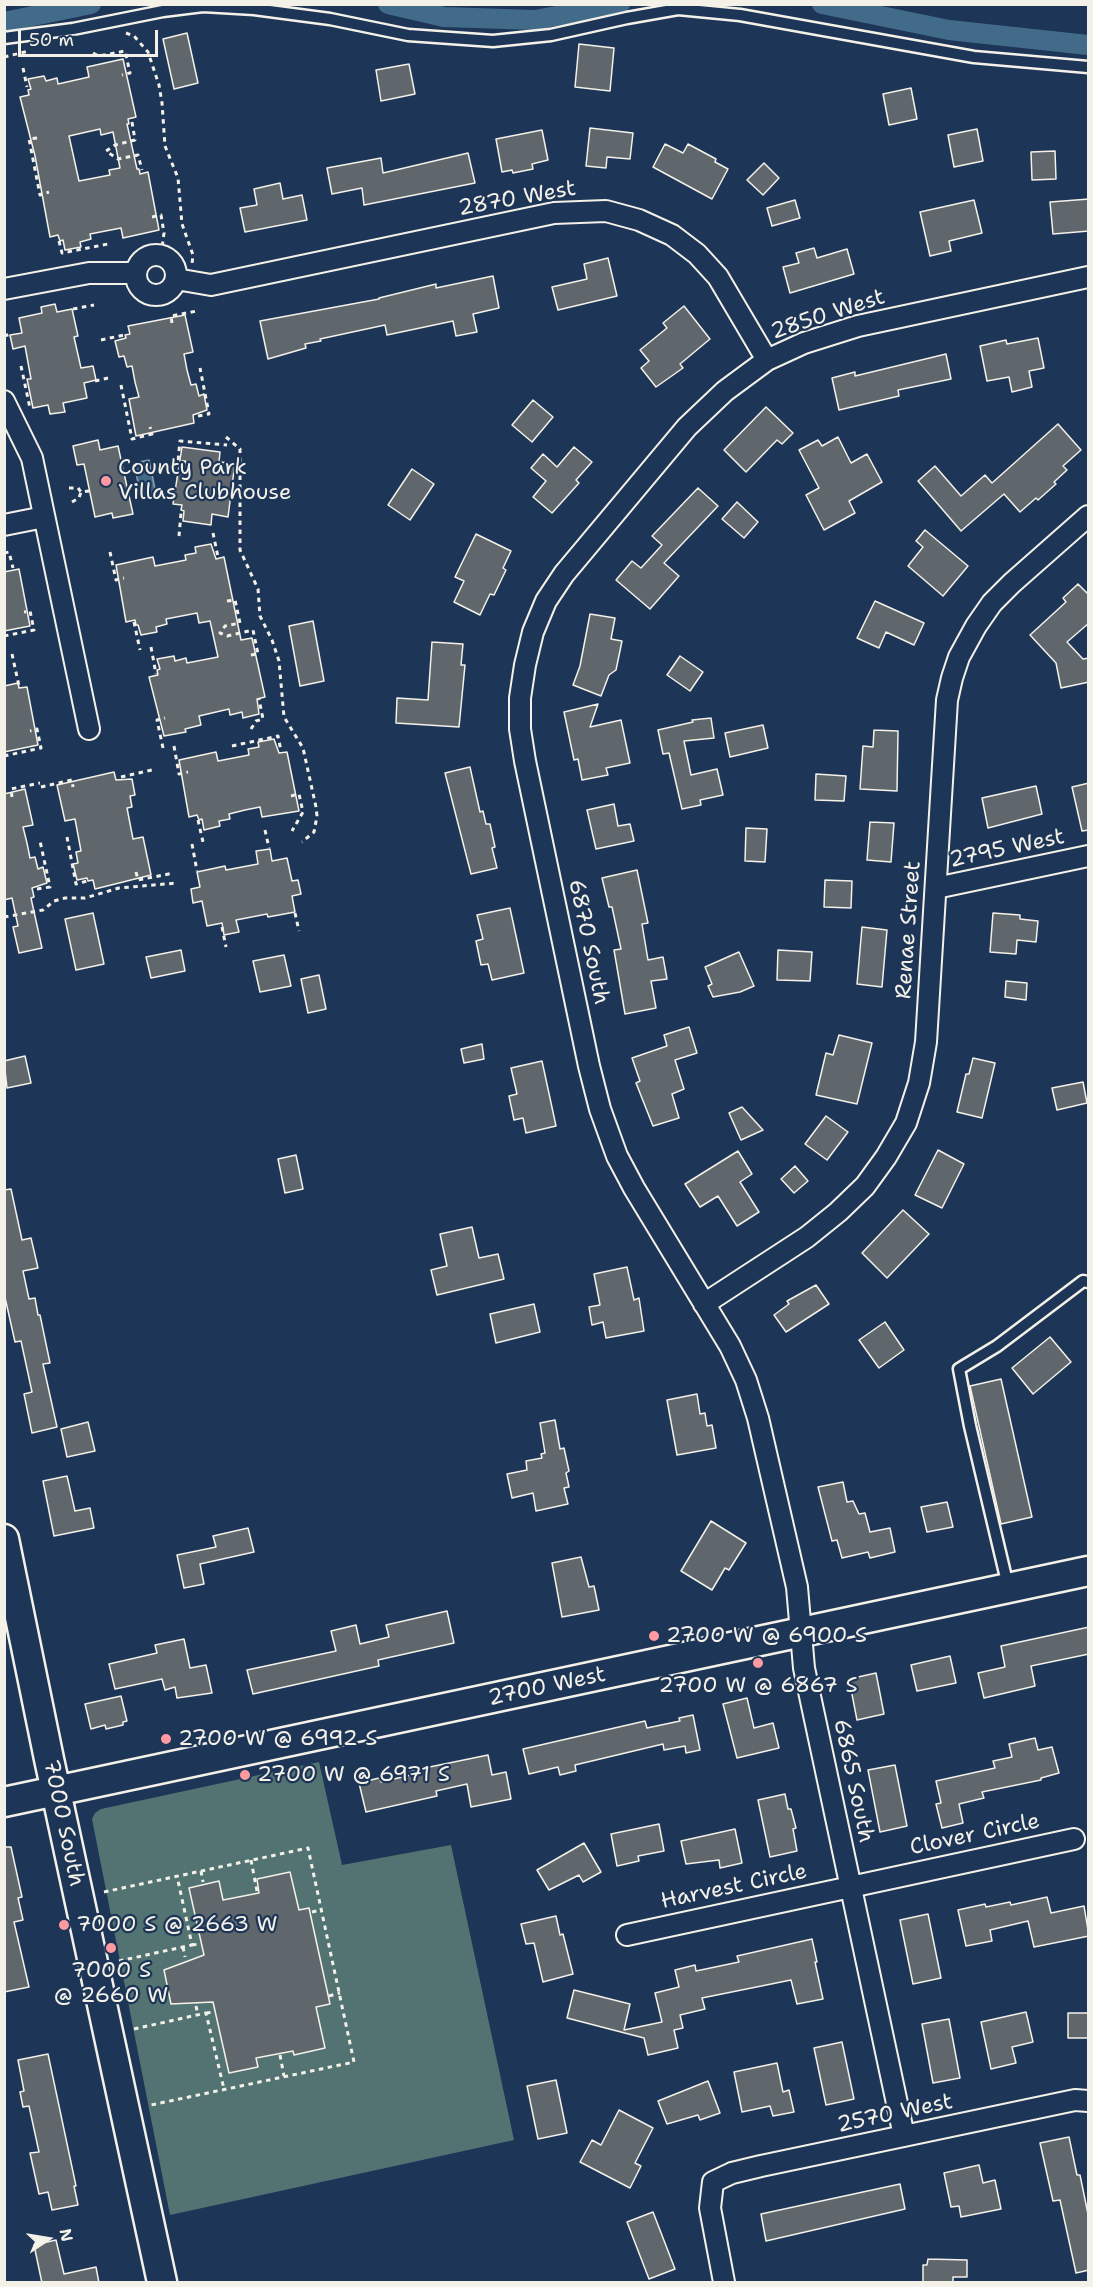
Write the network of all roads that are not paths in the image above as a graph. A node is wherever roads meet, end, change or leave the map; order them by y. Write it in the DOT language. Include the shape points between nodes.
graph roads {
  1 [pos="4,38"];
  2 [pos="1089,67"];
  3 [pos="136,273"];
  4 [pos="1089,277"];
  5 [pos="183,280"];
  6 [pos="4,289"];
  7 [pos="767,360"];
  8 [pos="4,401"];
  9 [pos="1089,516"];
  10 [pos="44,517"];
  11 [pos="4,525"];
  12 [pos="564,574"];
  13 [pos="89,729"];
  14 [pos="1089,856"];
  15 [pos="936,888"];
  16 [pos="1089,1282"];
  17 [pos="704,1304"];
  18 [pos="4,1539"];
  19 [pos="1089,1571"];
  20 [pos="1008,1588"];
  21 [pos="801,1632"];
  22 [pos="56,1791"];
  23 [pos="4,1802"];
  24 [pos="1074,1839"];
  25 [pos="851,1887"];
  26 [pos="627,1935"];
  27 [pos="1089,2101"];
  28 [pos="904,2136"];
  29 [pos="162,2283"];
  30 [pos="724,2283"];
  1 -- 2 [label="lane" via="202,6 330,19 408,35 493,42 551,35 678,9 740,15 974,57"];
  3 -- 5 [label="street" via="137,284 152,296 166,294"];
  3 -- 5 [label="street" via="143,259 161,256 173,264"];
  3 -- 6 [label="street" via="89,273"];
  4 -- 7 [label="street, 2850 West" via="858,326"];
  5 -- 7 [label="street, 2870 West" via="211,285 554,213 606,211 672,235 697,254 718,277"];
  7 -- 12 [label="street, 2850 West" via="725,390 687,427"];
  8 -- 10 [label="street" via="32,458"];
  9 -- 15 [label="street, Renae Street" via="992,603 959,657 947,700"];
  10 -- 11 [label="street"];
  10 -- 13 [label="street"];
  12 -- 17 [label="street, 6870 South" via="546,601 525,665 520,729 525,761 600,1109 633,1188"];
  14 -- 15 [label="street, 2795 West"];
  15 -- 17 [label="street, Renae Street" via="926,1042 919,1083 906,1123 865,1186 838,1212 807,1237"];
  16 -- 20 [label="lane" via="1083,1281 997,1346 959,1369"];
  17 -- 21 [label="street, 6865 South" via="730,1346 758,1418 797,1587"];
  18 -- 22 [label="main road, 7000 South"];
  19 -- 20 [label="main road, 2700 West"];
  20 -- 21 [label="main road, 2700 West"];
  21 -- 22 [label="main road, 2700 West"];
  21 -- 25 [label="street, 6865 South" via="804,1668"];
  22 -- 23 [label="main road, 2700 West"];
  22 -- 29 [label="main road, 7000 South"];
  24 -- 25 [label="street, Clover Circle"];
  25 -- 26 [label="street, Harvest Circle"];
  25 -- 28 [label="street, 6865 South"];
  27 -- 28 [label="street, 2570 West" via="1075,2100"];
  28 -- 30 [label="street, 2570 West" via="732,2173 713,2182 710,2208"];
}
